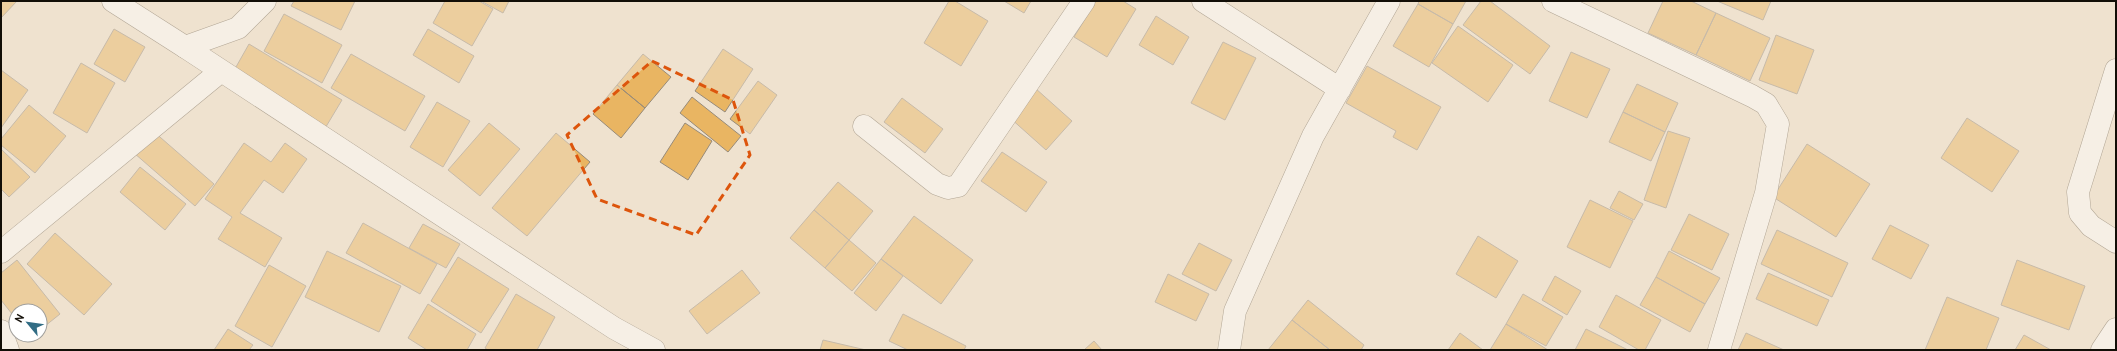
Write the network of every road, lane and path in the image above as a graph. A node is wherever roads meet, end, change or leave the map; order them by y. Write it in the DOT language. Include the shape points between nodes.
graph roads {
  1 [pos="113,1"];
  2 [pos="265,1"];
  3 [pos="1084,1"];
  4 [pos="1203,1"];
  5 [pos="1389,1"];
  6 [pos="1553,1"];
  7 [pos="185,47"];
  8 [pos="2116,70"];
  9 [pos="221,71"];
  10 [pos="1340,89"];
  11 [pos="864,126"];
  12 [pos="2116,242"];
  13 [pos="1,252"];
  14 [pos="2116,329"];
  15 [pos="1,331"];
  16 [pos="8,350"];
  17 [pos="654,350"];
  18 [pos="1229,350"];
  19 [pos="1719,350"];
  20 [pos="2102,350"];
  1 -- 7 [label="street"];
  2 -- 7 [label="street" via="238,28"];
  3 -- 11 [label="street" via="958,186 948,188 937,184"];
  4 -- 10 [label="street"];
  5 -- 10 [label="street"];
  6 -- 19 [label="street" via="1752,96 1766,104 1778,124 1766,193"];
  7 -- 9 [label="street"];
  8 -- 12 [label="street" via="2078,192 2080,212 2091,226"];
  9 -- 13 [label="street"];
  9 -- 17 [label="street" via="614,328"];
  10 -- 18 [label="street" via="1313,136 1236,311"];
  14 -- 20 [label="street"];
  15 -- 16 [label="street"];
}
